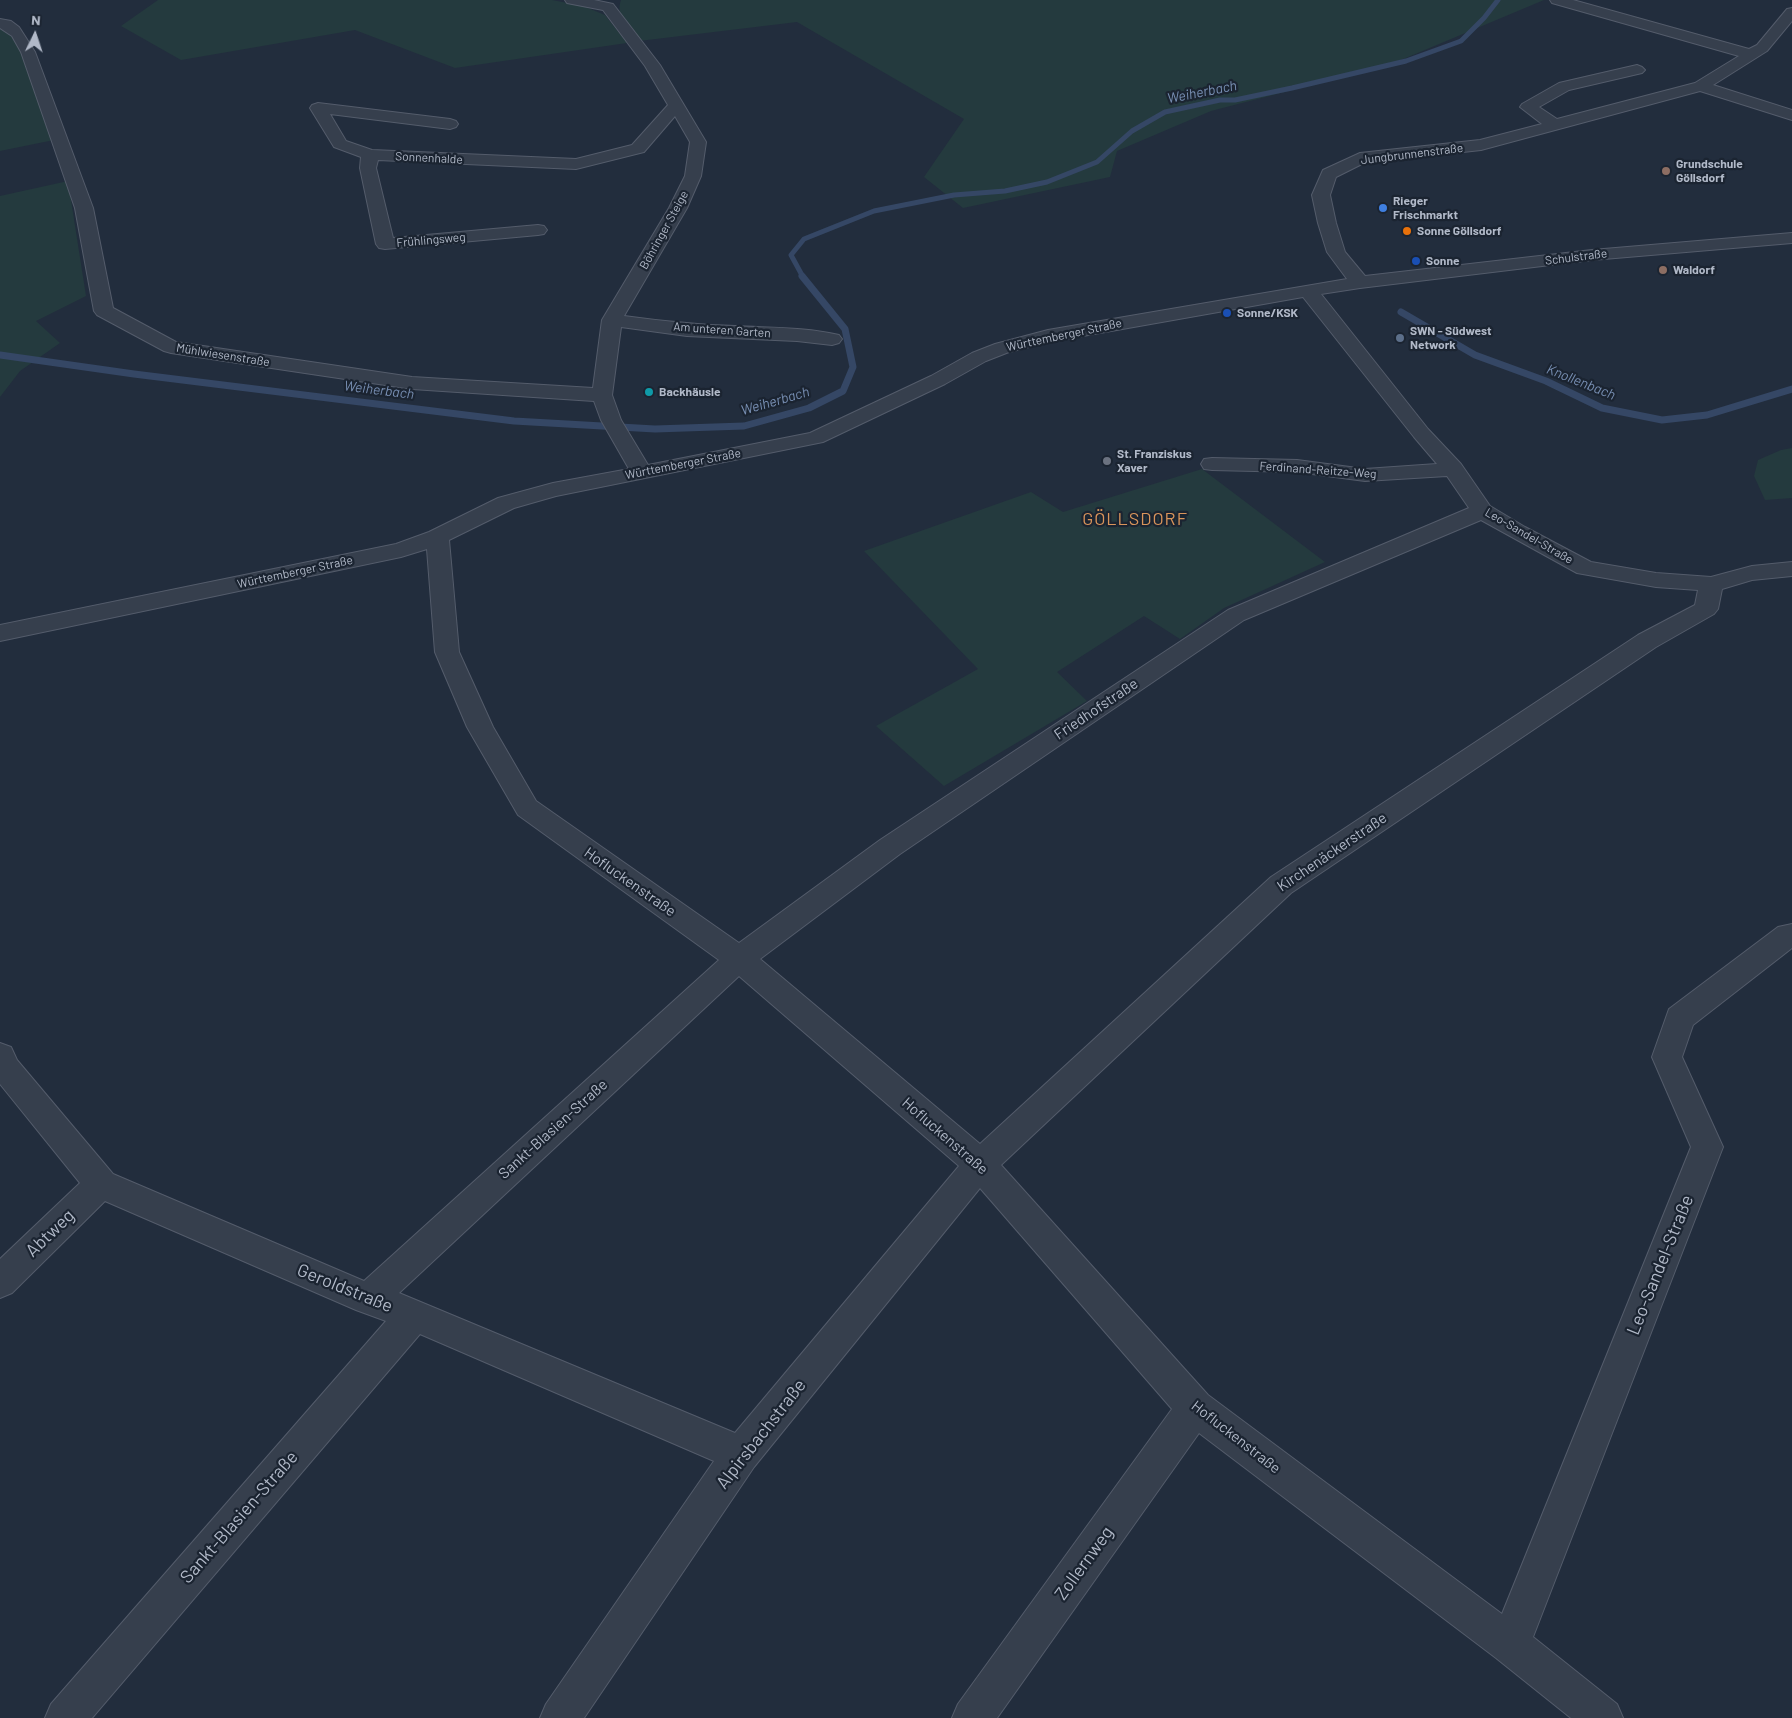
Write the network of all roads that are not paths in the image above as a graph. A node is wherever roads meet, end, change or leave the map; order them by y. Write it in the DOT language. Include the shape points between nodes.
graph roads {
  1 [pos="572,0"];
  2 [pos="1557,0"];
  3 [pos="610,3"];
  4 [pos="1792,12"];
  5 [pos="0,23"];
  6 [pos="1752,55"];
  7 [pos="1637,70"];
  8 [pos="1700,86"];
  9 [pos="675,106"];
  10 [pos="1792,115"];
  11 [pos="450,124"];
  12 [pos="1555,125"];
  13 [pos="370,154"];
  14 [pos="538,230"];
  15 [pos="1792,238"];
  16 [pos="1360,282"];
  17 [pos="1308,291"];
  18 [pos="612,320"];
  19 [pos="832,339"];
  20 [pos="602,395"];
  21 [pos="1212,464"];
  22 [pos="1454,469"];
  23 [pos="642,472"];
  24 [pos="1482,511"];
  25 [pos="438,537"];
  26 [pos="1792,569"];
  27 [pos="1711,584"];
  28 [pos="0,633"];
  29 [pos="1792,935"];
  30 [pos="739,959"];
  31 [pos="2,1066"];
  32 [pos="980,1164"];
  33 [pos="101,1184"];
  34 [pos="0,1282"];
  35 [pos="368,1299"];
  36 [pos="414,1315"];
  37 [pos="1195,1408"];
  38 [pos="741,1454"];
  39 [pos="1510,1644"];
  40 [pos="65,1718"];
  41 [pos="560,1718"];
  42 [pos="972,1718"];
  43 [pos="1603,1718"];
  1 -- 3 [label="street"];
  2 -- 6 [label="street"];
  3 -- 9 [label="street, Böhringer Steige"];
  4 -- 6 [label="street, Jungbrunnenstraße"];
  5 -- 20 [label="street, Mühlwiesenstraße" via="9,25 18,33 28,52 84,208 104,311 171,347 412,383"];
  6 -- 8 [label="street, Jungbrunnenstraße"];
  7 -- 12 [label="street" via="1564,86 1528,107"];
  8 -- 10 [label="street"];
  8 -- 12 [label="street, Jungbrunnenstraße"];
  9 -- 13 [label="street, Sonnenhalde" via="638,149 576,164"];
  9 -- 18 [label="street, Böhringer Steige" via="698,142 693,176 669,224"];
  11 -- 13 [label="street, Sonnenhalde" via="318,108 340,144"];
  12 -- 16 [label="street, Jungbrunnenstraße" via="1481,145 1360,158 1329,174 1321,195 1327,223 1336,252"];
  13 -- 14 [label="street, Frühlingsweg" via="368,168 385,244"];
  15 -- 16 [label="street, Schulstraße" via="1592,255"];
  16 -- 17 [label="street, Württemberger Straße"];
  17 -- 22 [label="street, Leo-Sandel-Straße" via="1421,433"];
  17 -- 23 [label="street, Württemberger Straße" via="1084,329 1002,348 816,438"];
  18 -- 19 [label="street, Am unteren Garten" via="688,330"];
  18 -- 20 [label="street, Böhringer Steige"];
  20 -- 23 [label="street, Böhringer Steige" via="611,420"];
  21 -- 22 [label="street, Ferdinand-Reitze-Weg" via="1297,466 1365,475"];
  22 -- 24 [label="street, Leo-Sandel-Straße"];
  23 -- 25 [label="street, Württemberger Straße" via="506,503"];
  24 -- 27 [label="street, Leo-Sandel-Straße" via="1585,568 1656,580"];
  24 -- 30 [label="street, Friedhofstraße" via="1236,615 890,846"];
  25 -- 28 [label="street, Württemberger Straße" via="401,550"];
  25 -- 30 [label="street, Hofluckenstraße" via="447,652 480,727 526,808"];
  26 -- 27 [label="street, Leo-Sandel-Straße" via="1752,573"];
  27 -- 32 [label="street, Kirchenäckerstraße" via="1706,608 1647,641 1281,885"];
  29 -- 39 [label="street, Leo-Sandel-Straße" via="1680,1018 1667,1057 1707,1147"];
  30 -- 32 [label="street, Hofluckenstraße"];
  30 -- 35 [label="street, Sankt-Blasien-Straße"];
  31 -- 33 [label="street, Geroldstraße"];
  32 -- 37 [label="street, Hofluckenstraße"];
  32 -- 38 [label="street, Alpirsbachstraße"];
  33 -- 34 [label="street, Abtweg"];
  33 -- 35 [label="street, Geroldstraße"];
  35 -- 36 [label="street, Geroldstraße"];
  36 -- 38 [label="street, Geroldstraße"];
  36 -- 40 [label="street, Sankt-Blasien-Straße"];
  37 -- 39 [label="street, Hofluckenstraße"];
  37 -- 42 [label="street, Zollernweg"];
  38 -- 41 [label="street, Alpirsbachstraße"];
  39 -- 43 [label="street, Hofluckenstraße"];
}
